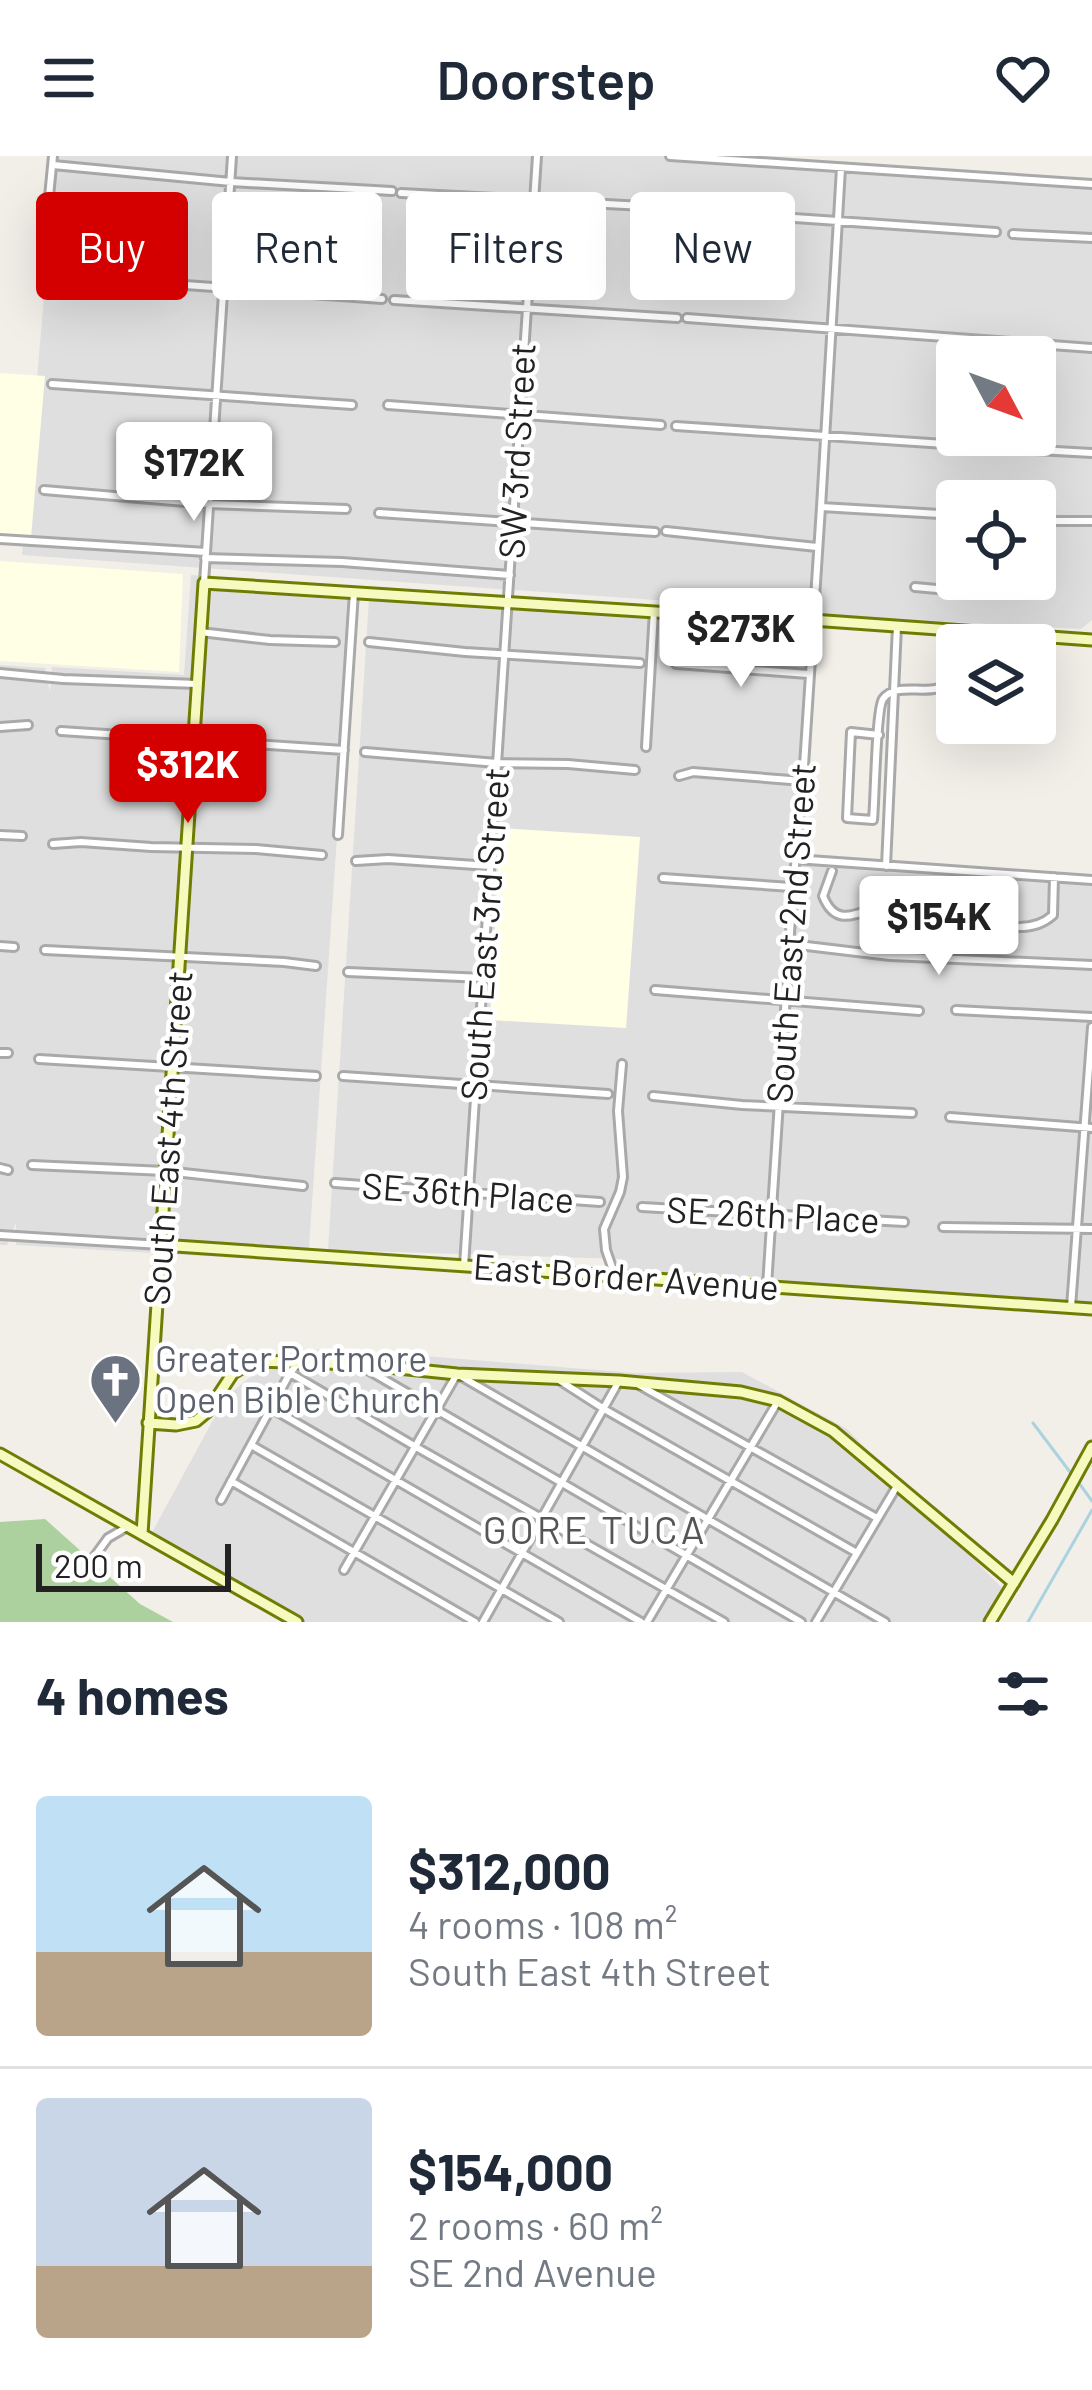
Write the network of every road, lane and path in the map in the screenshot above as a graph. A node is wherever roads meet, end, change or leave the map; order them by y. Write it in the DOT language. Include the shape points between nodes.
graph roads {
  1 [pos="232,156"];
  2 [pos="537,156"];
  3 [pos="670,156"];
  4 [pos="53,161"];
  5 [pos="841,168"];
  6 [pos="231,182"];
  7 [pos="1092,184"];
  8 [pos="50,192"];
  9 [pos="230,192"];
  10 [pos="534,192"];
  11 [pos="406,193"];
  12 [pos="795,218"];
  13 [pos="838,219"];
  14 [pos="996,232"];
  15 [pos="1013,234"];
  16 [pos="1092,238"];
  17 [pos="223,300"];
  18 [pos="394,300"];
  19 [pos="526,300"];
  20 [pos="526,307"];
  21 [pos="677,318"];
  22 [pos="687,318"];
  23 [pos="830,330"];
  24 [pos="1092,348"];
  25 [pos="52,384"];
  26 [pos="215,394"];
  27 [pos="352,405"];
  28 [pos="388,405"];
  29 [pos="520,415"];
  30 [pos="661,425"];
  31 [pos="676,426"];
  32 [pos="825,434"];
  33 [pos="936,444"];
  34 [pos="1056,451"];
  35 [pos="1092,453"];
  36 [pos="44,490"];
  37 [pos="208,504"];
  38 [pos="821,508"];
  39 [pos="346,509"];
  40 [pos="379,514"];
  41 [pos="936,514"];
  42 [pos="1056,520"];
  43 [pos="1092,521"];
  44 [pos="512,522"];
  45 [pos="666,531"];
  46 [pos="655,532"];
  47 [pos="0,539"];
  48 [pos="818,547"];
  49 [pos="205,555"];
  50 [pos="510,575"];
  51 [pos="204,583"];
  52 [pos="916,586"];
  53 [pos="936,588"];
  54 [pos="354,592"];
  55 [pos="509,602"];
  56 [pos="654,611"];
  57 [pos="812,620"];
  58 [pos="897,626"];
  59 [pos="936,628"];
  60 [pos="200,632"];
  61 [pos="1056,637"];
  62 [pos="1092,640"];
  63 [pos="335,642"];
  64 [pos="369,642"];
  65 [pos="504,654"];
  66 [pos="640,663"];
  67 [pos="676,664"];
  68 [pos="0,673"];
  69 [pos="808,674"];
  70 [pos="197,684"];
  71 [pos="936,687"];
  72 [pos="894,689"];
  73 [pos="28,724"];
  74 [pos="0,727"];
  75 [pos="61,731"];
  76 [pos="879,735"];
  77 [pos="195,741"];
  78 [pos="646,747"];
  79 [pos="344,750"];
  80 [pos="365,752"];
  81 [pos="496,763"];
  82 [pos="634,770"];
  83 [pos="679,776"];
  84 [pos="803,782"];
  85 [pos="873,820"];
  86 [pos="889,821"];
  87 [pos="0,835"];
  88 [pos="338,835"];
  89 [pos="22,836"];
  90 [pos="53,844"];
  91 [pos="187,848"];
  92 [pos="322,855"];
  93 [pos="795,860"];
  94 [pos="356,861"];
  95 [pos="491,866"];
  96 [pos="886,866"];
  97 [pos="832,872"];
  98 [pos="1054,877"];
  99 [pos="663,878"];
  100 [pos="1092,880"];
  101 [pos="793,887"];
  102 [pos="790,944"];
  103 [pos="0,946"];
  104 [pos="14,947"];
  105 [pos="45,950"];
  106 [pos="180,958"];
  107 [pos="1092,965"];
  108 [pos="316,966"];
  109 [pos="347,972"];
  110 [pos="484,978"];
  111 [pos="655,990"];
  112 [pos="785,999"];
  113 [pos="956,1010"];
  114 [pos="919,1011"];
  115 [pos="1092,1017"];
  116 [pos="1092,1027"];
  117 [pos="39,1059"];
  118 [pos="622,1064"];
  119 [pos="173,1065"];
  120 [pos="316,1076"];
  121 [pos="343,1076"];
  122 [pos="474,1086"];
  123 [pos="608,1094"];
  124 [pos="652,1096"];
  125 [pos="778,1106"];
  126 [pos="912,1113"];
  127 [pos="950,1117"];
  128 [pos="1089,1128"];
  129 [pos="32,1165"];
  130 [pos="165,1171"];
  131 [pos="335,1183"];
  132 [pos="303,1186"];
  133 [pos="468,1192"];
  134 [pos="600,1202"];
  135 [pos="643,1207"];
  136 [pos="771,1214"];
  137 [pos="904,1222"];
  138 [pos="944,1227"];
  139 [pos="1078,1228"];
  140 [pos="1092,1229"];
  141 [pos="0,1235"];
  142 [pos="160,1245"];
  143 [pos="464,1266"];
  144 [pos="615,1277"];
  145 [pos="767,1286"];
  146 [pos="1071,1307"];
  147 [pos="1092,1309"];
  148 [pos="299,1362"];
  149 [pos="358,1364"];
  150 [pos="290,1373"];
  151 [pos="458,1374"];
  152 [pos="557,1378"];
  153 [pos="619,1381"];
  154 [pos="635,1383"];
  155 [pos="778,1401"];
  156 [pos="271,1408"];
  157 [pos="604,1409"];
  158 [pos="438,1410"];
  159 [pos="148,1423"];
  160 [pos="251,1445"];
  161 [pos="416,1447"];
  162 [pos="583,1447"];
  163 [pos="751,1447"];
  164 [pos="1092,1447"];
  165 [pos="0,1454"];
  166 [pos="396,1480"];
  167 [pos="231,1481"];
  168 [pos="563,1482"];
  169 [pos="730,1482"];
  170 [pos="898,1484"];
  171 [pos="221,1500"];
  172 [pos="375,1517"];
  173 [pos="877,1518"];
  174 [pos="542,1519"];
  175 [pos="708,1520"];
  176 [pos="128,1526"];
  177 [pos="142,1534"];
  178 [pos="355,1552"];
  179 [pos="523,1552"];
  180 [pos="856,1553"];
  181 [pos="686,1554"];
  182 [pos="344,1570"];
  183 [pos="81,1575"];
  184 [pos="1013,1583"];
  185 [pos="503,1588"];
  186 [pos="666,1589"];
  187 [pos="835,1591"];
  188 [pos="297,1622"];
  189 [pos="479,1622"];
  190 [pos="559,1622"];
  191 [pos="644,1622"];
  192 [pos="724,1622"];
  193 [pos="801,1622"];
  194 [pos="816,1622"];
  195 [pos="885,1622"];
  196 [pos="990,1622"];
  1 -- 6 [label="street"];
  2 -- 10 [label="street, SW 3rd Street"];
  3 -- 5 [label="street"];
  4 -- 6 [label="street"];
  4 -- 8 [label="street"];
  5 -- 7 [label="street"];
  5 -- 13 [label="street, South East 2nd Street"];
  6 -- 9 [label="street"];
  6 -- 11 [label="street"];
  12 -- 13 [label="street"];
  13 -- 14 [label="street"];
  13 -- 23 [label="street, South East 2nd Street"];
  15 -- 16 [label="street"];
  17 -- 26 [label="street"];
  18 -- 20 [label="street"];
  19 -- 20 [label="street, SW 3rd Street"];
  20 -- 21 [label="street"];
  20 -- 29 [label="street, SW 3rd Street"];
  22 -- 23 [label="street"];
  23 -- 24 [label="street"];
  23 -- 32 [label="street, South East 2nd Street"];
  25 -- 26 [label="street"];
  26 -- 27 [label="street"];
  26 -- 37 [label="street"];
  28 -- 29 [label="street"];
  29 -- 30 [label="street"];
  29 -- 44 [label="street, SW 3rd Street"];
  31 -- 32 [label="street"];
  32 -- 33 [label="street"];
  32 -- 38 [label="street, South East 2nd Street"];
  34 -- 35 [label="street"];
  36 -- 37 [label="street"];
  37 -- 39 [label="street"];
  37 -- 49 [label="street"];
  38 -- 41 [label="street"];
  38 -- 48 [label="street, South East 2nd Street"];
  40 -- 44 [label="street"];
  42 -- 43 [label="street"];
  44 -- 46 [label="street"];
  44 -- 50 [label="street, SW 3rd Street"];
  45 -- 48 [label="street"];
  47 -- 49 [label="street"];
  48 -- 57 [label="street, South East 2nd Street"];
  49 -- 50 [label="street"];
  49 -- 51 [label="street"];
  50 -- 55 [label="street, SW 3rd Street"];
  51 -- 54 [label="street"];
  51 -- 60 [label="street, South East 4th Street"];
  52 -- 53 [label="street"];
  54 -- 55 [label="street"];
  54 -- 79 [label="street"];
  55 -- 56 [label="street"];
  55 -- 65 [label="street, South East 3rd Street"];
  56 -- 57 [label="street"];
  56 -- 78 [label="street"];
  57 -- 58 [label="street"];
  57 -- 69 [label="street, South East 2nd Street"];
  58 -- 59 [label="street"];
  58 -- 72 [label="street"];
  60 -- 63 [label="street"];
  60 -- 70 [label="street, South East 4th Street"];
  61 -- 62 [label="street"];
  64 -- 65 [label="street"];
  65 -- 66 [label="street"];
  65 -- 81 [label="street, South East 3rd Street"];
  67 -- 69 [label="street"];
  68 -- 70 [label="street"];
  69 -- 84 [label="street, South East 2nd Street"];
  70 -- 77 [label="street, South East 4th Street"];
  71 -- 72 [label="street"];
  72 -- 76 [label="street" via="879,706"];
  72 -- 86 [label="street"];
  73 -- 74 [label="street"];
  75 -- 77 [label="street"];
  76 -- 85 [label="street"];
  76 -- 85 [label="street" via="851,731 847,818"];
  77 -- 79 [label="street"];
  77 -- 91 [label="street, South East 4th Street"];
  79 -- 88 [label="street"];
  80 -- 81 [label="street"];
  81 -- 82 [label="street"];
  81 -- 95 [label="street, South East 3rd Street"];
  83 -- 84 [label="street"];
  84 -- 93 [label="street, South East 2nd Street"];
  85 -- 86 [label="street"];
  86 -- 96 [label="street"];
  87 -- 89 [label="street"];
  90 -- 91 [label="street"];
  91 -- 92 [label="street"];
  91 -- 106 [label="street, South East 4th Street"];
  93 -- 96 [label="street"];
  93 -- 101 [label="street, South East 2nd Street"];
  94 -- 95 [label="street"];
  95 -- 110 [label="street, South East 3rd Street"];
  96 -- 98 [label="street"];
  97 -- 98 [label="street" via="824,896 838,915 908,902 1030,927 1053,915"];
  98 -- 100 [label="street"];
  99 -- 101 [label="street"];
  101 -- 102 [label="street, South East 2nd Street"];
  102 -- 107 [label="street"];
  102 -- 112 [label="street, South East 2nd Street"];
  103 -- 104 [label="street"];
  105 -- 106 [label="street"];
  106 -- 108 [label="street"];
  106 -- 119 [label="street, South East 4th Street"];
  109 -- 110 [label="street"];
  110 -- 122 [label="street, South East 3rd Street"];
  111 -- 112 [label="street"];
  112 -- 114 [label="street"];
  112 -- 125 [label="street, South East 2nd Street"];
  113 -- 115 [label="street"];
  116 -- 128 [label="street"];
  117 -- 119 [label="street"];
  118 -- 144 [label="street" via="623,1177 604,1228"];
  119 -- 120 [label="street"];
  119 -- 130 [label="street, South East 4th Street"];
  121 -- 122 [label="street"];
  122 -- 123 [label="street"];
  122 -- 133 [label="street, South East 3rd Street"];
  124 -- 125 [label="street"];
  125 -- 126 [label="street"];
  125 -- 136 [label="street, South East 2nd Street"];
  127 -- 128 [label="street"];
  128 -- 139 [label="street"];
  129 -- 130 [label="street"];
  130 -- 132 [label="street"];
  130 -- 142 [label="street, South East 4th Street"];
  131 -- 133 [label="street, SE 36th Place"];
  133 -- 134 [label="street, SE 36th Place"];
  133 -- 143 [label="street, South East 3rd Street"];
  135 -- 136 [label="street, SE 26th Place"];
  136 -- 137 [label="street, SE 26th Place"];
  136 -- 145 [label="street, South East 2nd Street"];
  138 -- 139 [label="street"];
  139 -- 140 [label="street"];
  139 -- 146 [label="street"];
  141 -- 142 [label="street"];
  142 -- 143 [label="street, East Border Avenue"];
  142 -- 159 [label="street, South East 4th Street"];
  143 -- 144 [label="street, East Border Avenue"];
  144 -- 145 [label="street, East Border Avenue"];
  145 -- 146 [label="street, East Border Avenue"];
  146 -- 147 [label="street, East Border Avenue"];
  148 -- 149 [label="street"];
  148 -- 150 [label="street"];
  148 -- 159 [label="street" via="253,1361 232,1373 196,1421"];
  149 -- 151 [label="street"];
  149 -- 158 [label="street"];
  150 -- 156 [label="street"];
  150 -- 161 [label="street"];
  151 -- 152 [label="street"];
  151 -- 158 [label="street"];
  151 -- 162 [label="street"];
  152 -- 153 [label="street"];
  152 -- 157 [label="street"];
  153 -- 154 [label="street"];
  153 -- 157 [label="street"];
  154 -- 155 [label="street"];
  154 -- 163 [label="street"];
  155 -- 163 [label="street"];
  155 -- 170 [label="street" via="833,1430"];
  156 -- 160 [label="street"];
  156 -- 166 [label="street"];
  157 -- 162 [label="street"];
  157 -- 169 [label="street"];
  158 -- 161 [label="street"];
  158 -- 168 [label="street"];
  159 -- 177 [label="street, South East 4th Street"];
  160 -- 167 [label="street"];
  160 -- 172 [label="street"];
  161 -- 166 [label="street"];
  161 -- 174 [label="street"];
  162 -- 168 [label="street"];
  162 -- 175 [label="street"];
  163 -- 169 [label="street"];
  163 -- 173 [label="street"];
  164 -- 184 [label="street"];
  165 -- 176 [label="street"];
  166 -- 172 [label="street"];
  166 -- 179 [label="street"];
  167 -- 171 [label="street"];
  167 -- 178 [label="street"];
  168 -- 174 [label="street"];
  168 -- 181 [label="street"];
  169 -- 175 [label="street"];
  169 -- 180 [label="street"];
  170 -- 173 [label="street"];
  170 -- 184 [label="street"];
  172 -- 178 [label="street"];
  172 -- 185 [label="street"];
  173 -- 180 [label="street"];
  174 -- 179 [label="street"];
  174 -- 186 [label="street"];
  175 -- 181 [label="street"];
  175 -- 187 [label="street"];
  176 -- 177 [label="street"];
  176 -- 183 [label="street" via="108,1538"];
  177 -- 188 [label="street"];
  178 -- 182 [label="street"];
  178 -- 189 [label="street"];
  179 -- 185 [label="street"];
  179 -- 191 [label="street"];
  180 -- 187 [label="street"];
  181 -- 186 [label="street"];
  181 -- 193 [label="street"];
  184 -- 196 [label="street"];
  185 -- 189 [label="street"];
  185 -- 190 [label="street"];
  186 -- 191 [label="street"];
  186 -- 192 [label="street"];
  187 -- 194 [label="street"];
  187 -- 195 [label="street"];
}
